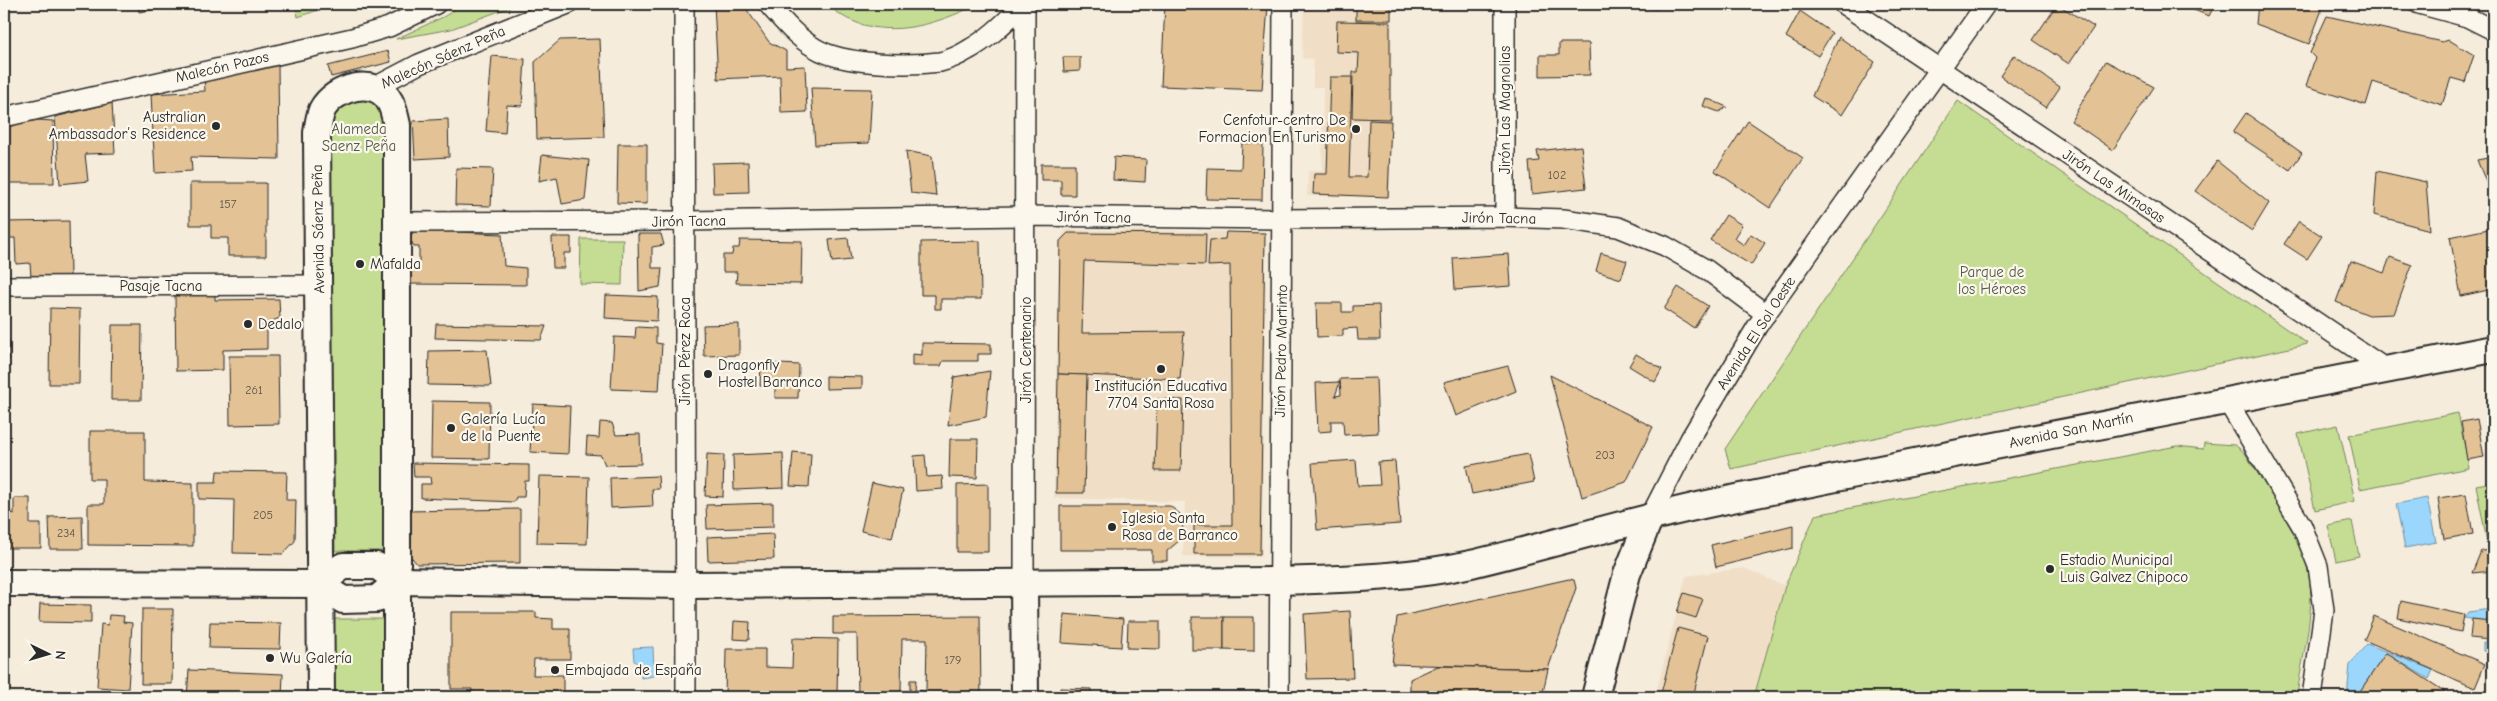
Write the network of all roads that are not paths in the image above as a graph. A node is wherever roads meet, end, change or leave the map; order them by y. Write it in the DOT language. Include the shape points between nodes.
graph roads {
  1 [pos="436,4"];
  2 [pos="568,4"];
  3 [pos="684,4"];
  4 [pos="768,4"];
  5 [pos="1024,4"];
  6 [pos="1284,4"];
  7 [pos="1505,4"];
  8 [pos="1843,4"];
  9 [pos="1986,4"];
  10 [pos="2419,4"];
  11 [pos="2493,30"];
  12 [pos="1940,68"];
  13 [pos="374,88"];
  14 [pos="4,117"];
  15 [pos="1026,216"];
  16 [pos="1505,217"];
  17 [pos="1282,219"];
  18 [pos="684,221"];
  19 [pos="398,222"];
  20 [pos="319,285"];
  21 [pos="4,286"];
  22 [pos="1766,314"];
  23 [pos="2493,349"];
  24 [pos="2386,369"];
  25 [pos="2226,399"];
  26 [pos="1650,517"];
  27 [pos="398,581"];
  28 [pos="1279,581"];
  29 [pos="4,583"];
  30 [pos="1024,583"];
  31 [pos="319,584"];
  32 [pos="685,585"];
  33 [pos="321,697"];
  34 [pos="397,697"];
  35 [pos="686,697"];
  36 [pos="1025,697"];
  37 [pos="1279,697"];
  38 [pos="1595,697"];
  39 [pos="2312,697"];
  1 -- 14 [label="street, Malecón Pazos" via="389,27 352,38"];
  2 -- 13 [label="street, Malecón Sáenz Peña" via="419,64"];
  3 -- 18 [label="street, Jirón Pérez Roca"];
  4 -- 5 [label="street" via="796,34 816,49 839,57 913,63 941,62 967,51 992,36"];
  5 -- 15 [label="street, Jirón Centenario"];
  6 -- 17 [label="street, Jirón Pedro Martinto"];
  7 -- 16 [label="street, Jirón Las Magnolias"];
  8 -- 12 [label="street, Jirón Las Mimosas"];
  9 -- 12 [label="street, Avenida El Sol Oeste"];
  10 -- 11 [label="street" via="2467,17"];
  12 -- 22 [label="street, Avenida El Sol Oeste"];
  12 -- 24 [label="street, Jirón Las Mimosas"];
  13 -- 19 [label="street" via="390,101 397,125"];
  13 -- 20 [label="street, Avenida Sáenz Peña" via="360,86 342,91 328,102 319,121"];
  15 -- 17 [label="street, Jirón Tacna"];
  15 -- 18 [label="street, Jirón Tacna"];
  15 -- 30 [label="street, Jirón Centenario"];
  16 -- 17 [label="street, Jirón Tacna"];
  16 -- 22 [label="street, Jirón Tacna" via="1563,219 1618,227 1665,246 1707,270"];
  17 -- 28 [label="street, Jirón Pedro Martinto"];
  18 -- 19 [label="street, Jirón Tacna"];
  18 -- 32 [label="street, Jirón Pérez Roca"];
  19 -- 27 [label="street"];
  20 -- 21 [label="street, Pasaje Tacna"];
  20 -- 31 [label="street, Avenida Sáenz Peña"];
  22 -- 26 [label="street, Avenida El Sol Oeste" via="1690,439"];
  23 -- 24 [label="street, Avenida San Martín"];
  24 -- 25 [label="street, Avenida San Martín"];
  25 -- 26 [label="street, Avenida San Martín"];
  25 -- 39 [label="street" via="2302,526 2318,566 2324,610"];
  26 -- 28 [label="street, Avenida San Martín" via="1469,564 1421,573"];
  26 -- 38 [label="street, Avenida El Sol Oeste" via="1627,574"];
  27 -- 31 [label="street" via="377,566 343,566"];
  27 -- 32 [label="street, Avenida San Martín"];
  27 -- 34 [label="street"];
  28 -- 30 [label="street, Avenida San Martín"];
  28 -- 37 [label="street, Jirón Pedro Martinto"];
  29 -- 31 [label="street"];
  30 -- 32 [label="street, Avenida San Martín"];
  30 -- 36 [label="street, Jirón Centenario"];
  31 -- 33 [label="street, Avenida Sáenz Peña"];
  32 -- 35 [label="street, Jirón Pérez Roca"];
}
